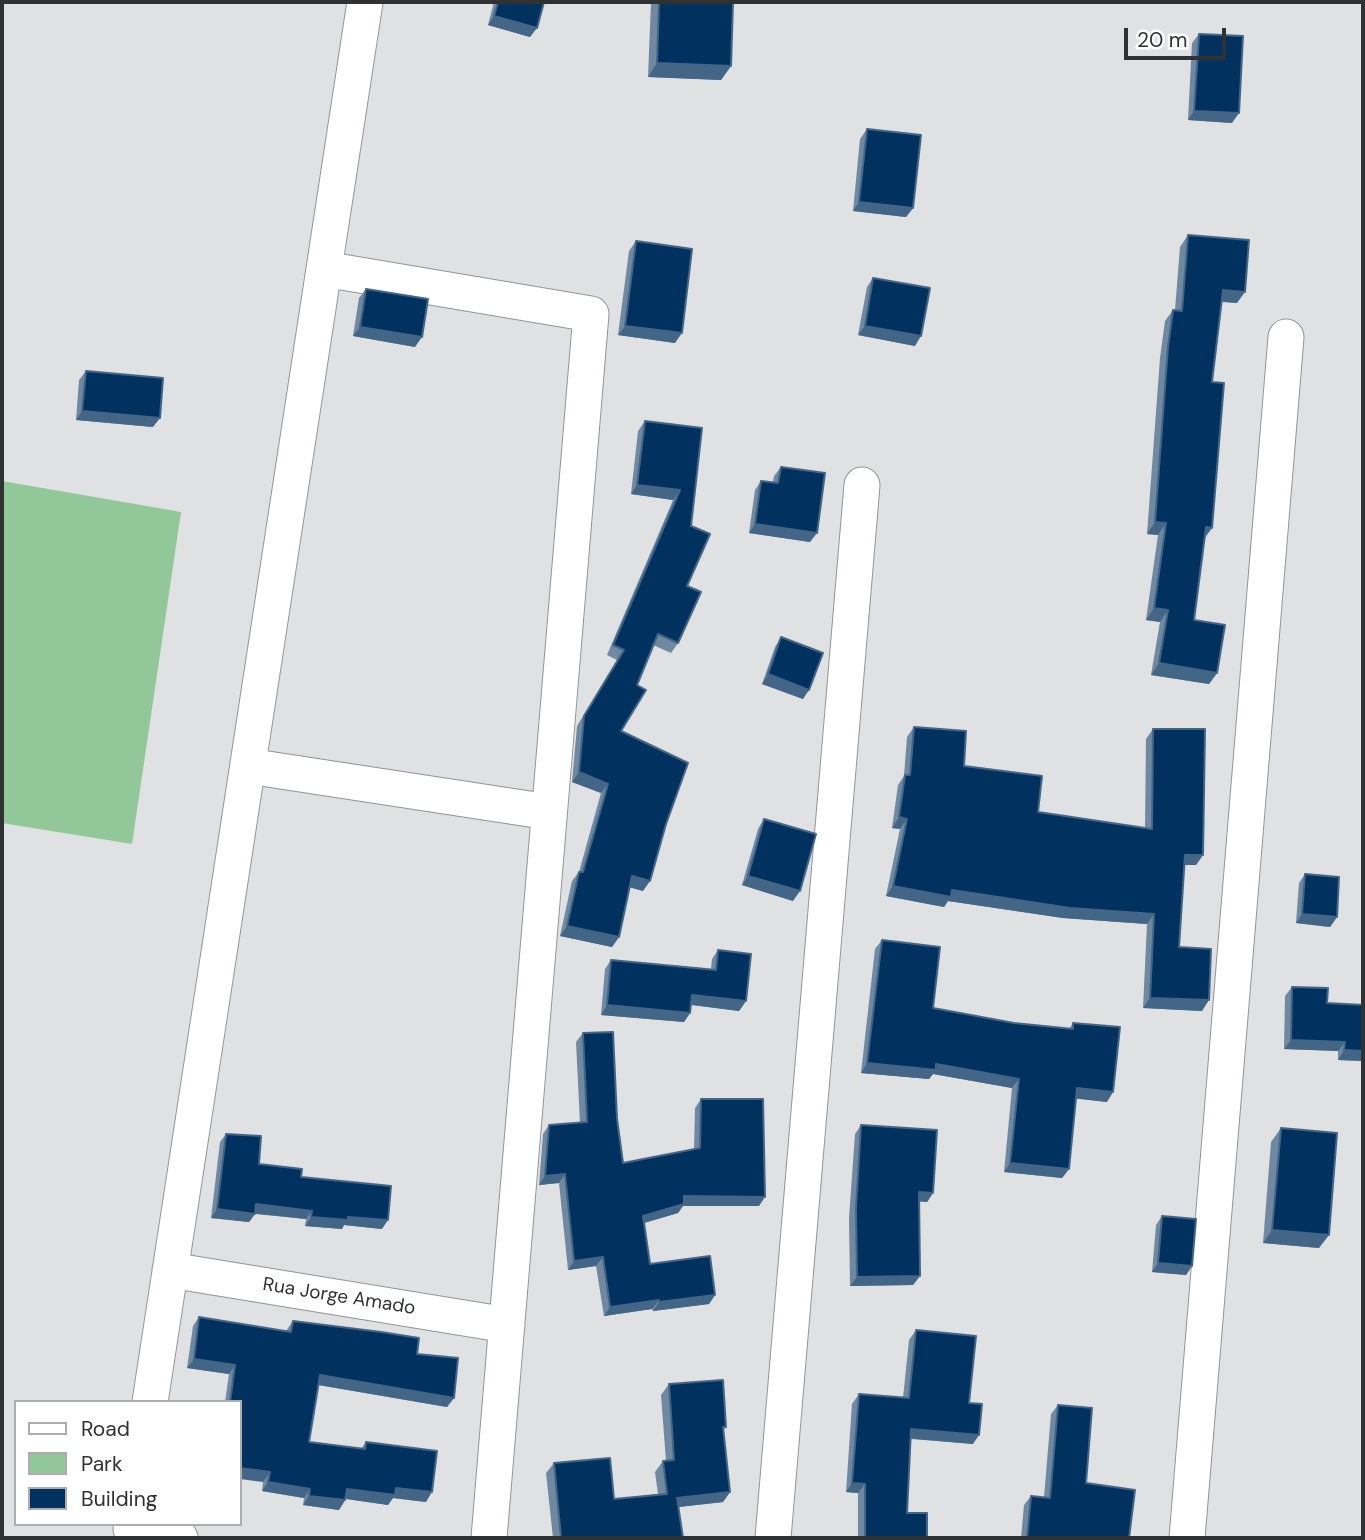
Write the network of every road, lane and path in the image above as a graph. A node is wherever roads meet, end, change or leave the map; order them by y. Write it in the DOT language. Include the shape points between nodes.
graph roads {
  1 [pos="365,2"];
  2 [pos="324,269"];
  3 [pos="1286,337"];
  4 [pos="862,485"];
  5 [pos="248,766"];
  6 [pos="550,812"];
  7 [pos="170,1270"];
  8 [pos="507,1325"];
  9 [pos="150,1400"];
  10 [pos="131,1530"];
  11 [pos="180,1538"];
  12 [pos="489,1538"];
  13 [pos="773,1538"];
  14 [pos="1187,1538"];
  1 -- 2 [label="street"];
  2 -- 5 [label="street"];
  2 -- 6 [label="street" via="591,314"];
  3 -- 14 [label="street"];
  4 -- 13 [label="street"];
  5 -- 6 [label="street"];
  5 -- 7 [label="street"];
  6 -- 8 [label="street"];
  7 -- 8 [label="street, Rua Jorge Amado"];
  7 -- 9 [label="street"];
  8 -- 12 [label="street"];
  10 -- 11 [label="street"];
}
